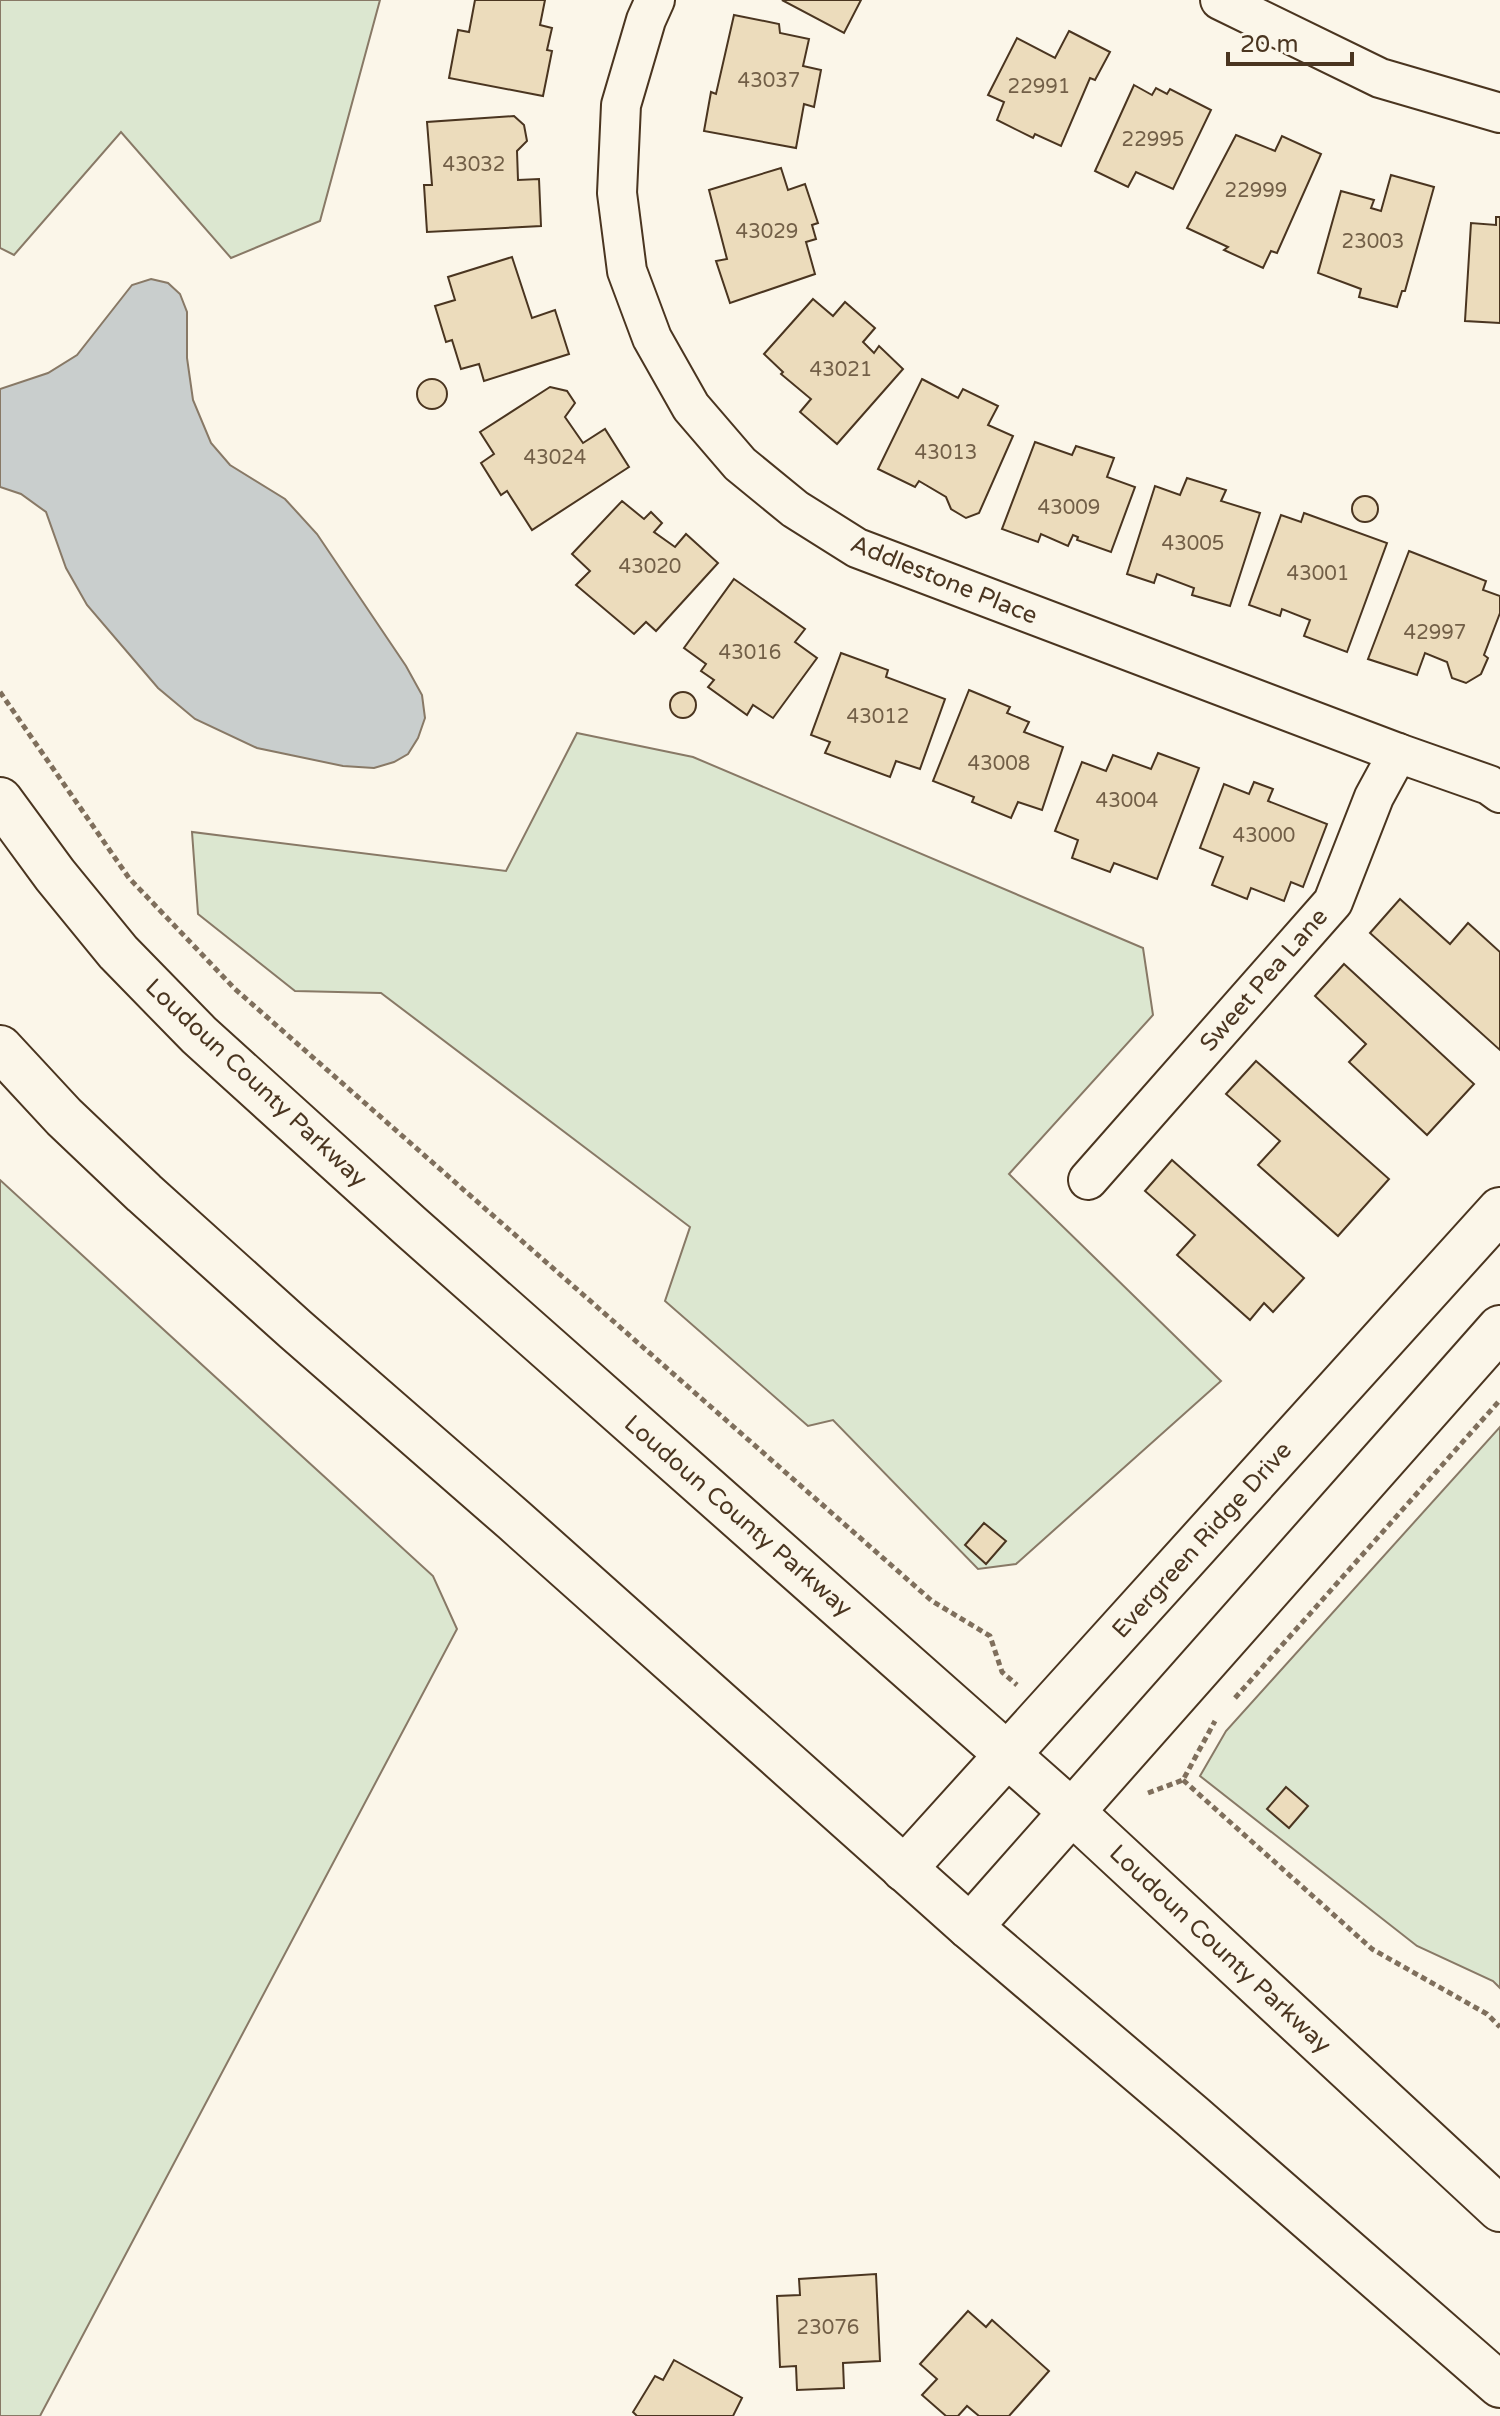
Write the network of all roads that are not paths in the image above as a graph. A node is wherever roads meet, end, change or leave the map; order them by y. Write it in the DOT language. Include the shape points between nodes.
graph roads {
  1 [pos="655,0"];
  2 [pos="1220,0"];
  3 [pos="1500,113"];
  4 [pos="1398,753"];
  5 [pos="1496,780"];
  6 [pos="0,800"];
  7 [pos="0,1048"];
  8 [pos="1088,1180"];
  9 [pos="1500,1210"];
  10 [pos="1500,1328"];
  11 [pos="1008,1754"];
  12 [pos="1072,1812"];
  13 [pos="904,1869"];
  14 [pos="970,1927"];
  15 [pos="1500,2209"];
  16 [pos="1500,2385"];
  1 -- 4 [label="street, Addlestone Place" via="621,105 617,193 627,271 652,338 691,407 740,464 795,509 857,548"];
  2 -- 3 [label="street" via="1380,78"];
  4 -- 5 [label="street, Addlestone Place"];
  4 -- 8 [label="street, Sweet Pea Lane" via="1374,797 1333,902"];
  6 -- 11 [label="main road, Loudoun County Parkway" via="118,952 199,1035"];
  7 -- 13 [label="main road" via="144,1193"];
  9 -- 11 [label="main road, Evergreen Ridge Drive"];
  10 -- 12 [label="main road"];
  11 -- 12 [label="main road, Loudoun County Parkway"];
  11 -- 13 [label="main road, Evergreen Ridge Drive"];
  12 -- 14 [label="main road"];
  12 -- 15 [label="main road, Loudoun County Parkway"];
  13 -- 14 [label="main road"];
  14 -- 16 [label="main road"];
}
